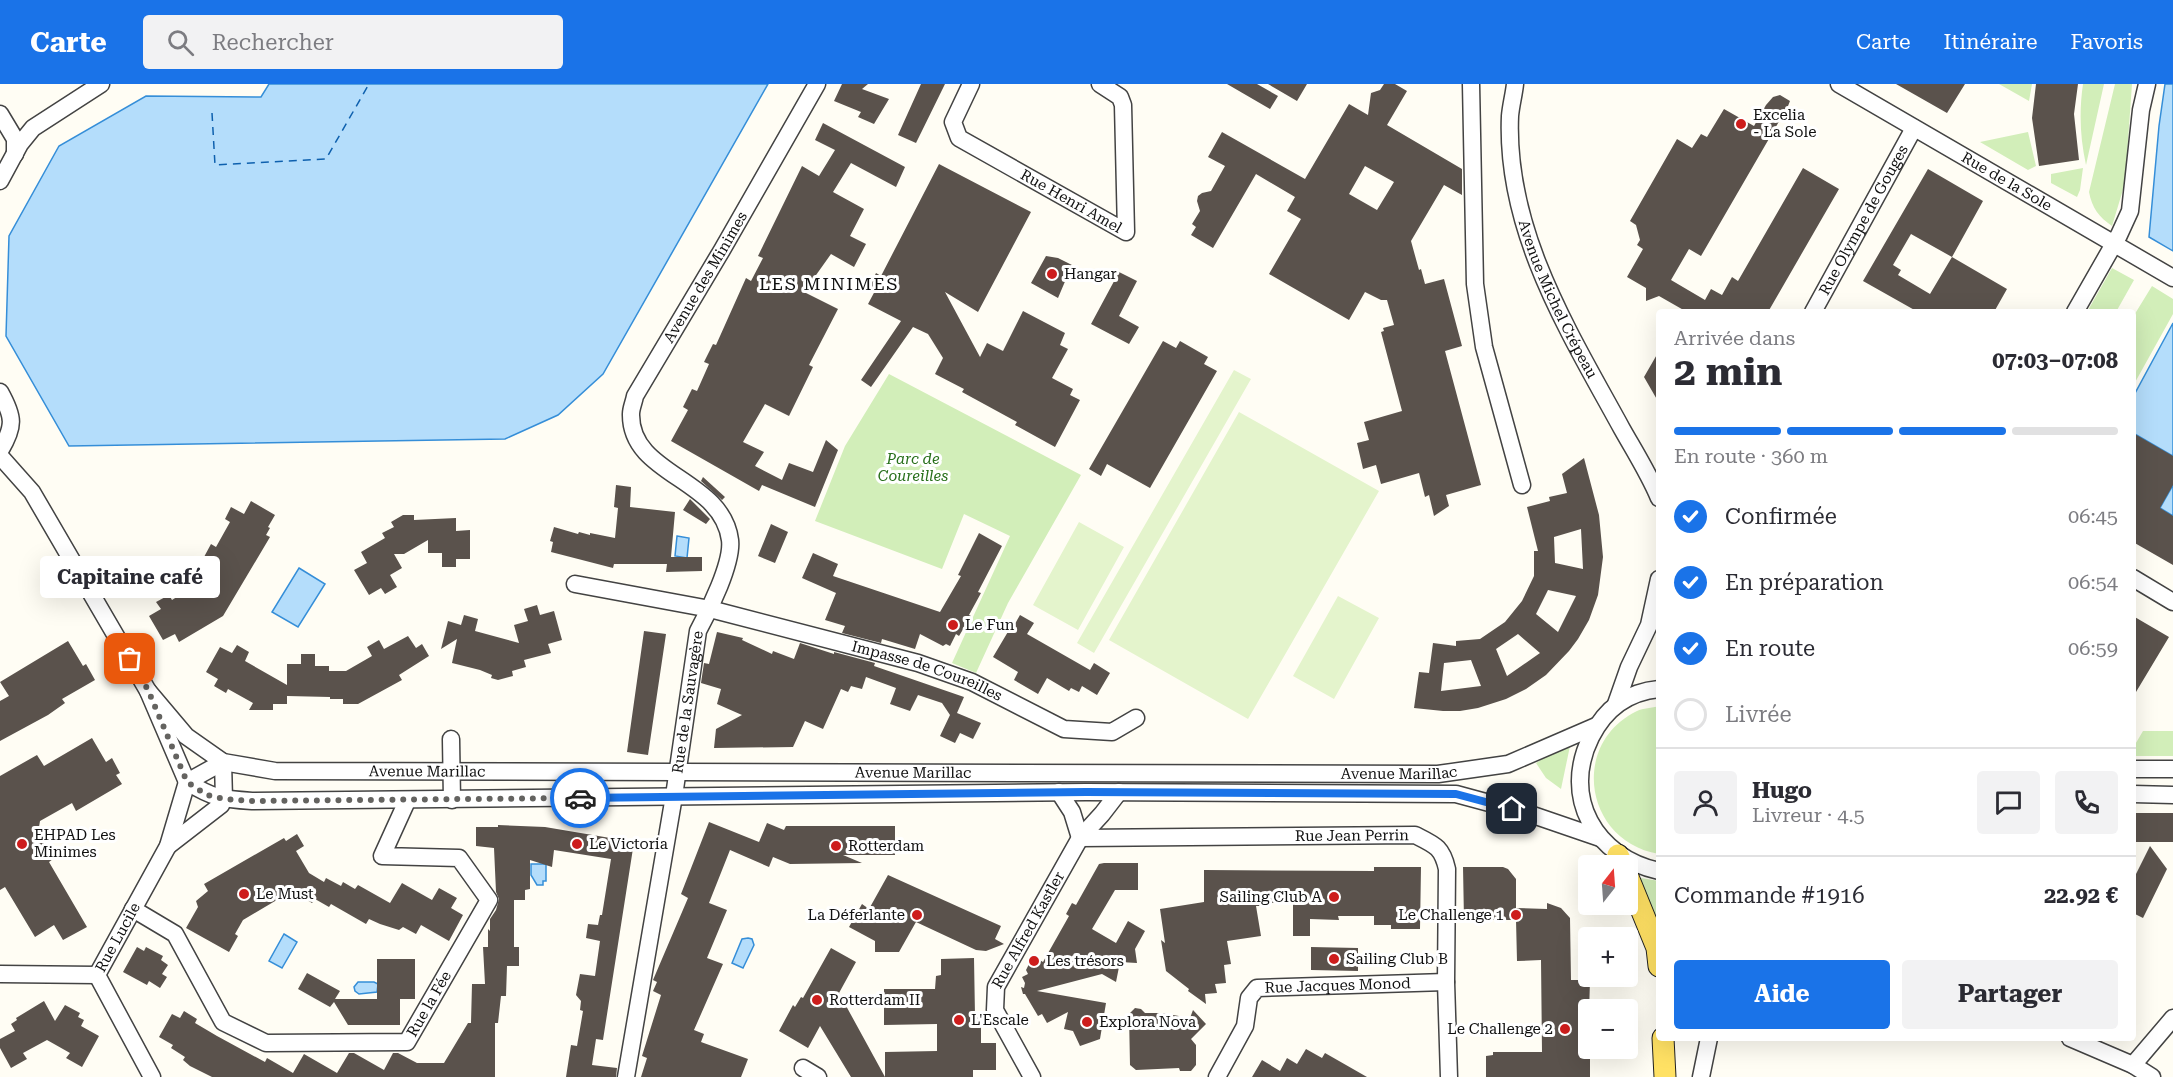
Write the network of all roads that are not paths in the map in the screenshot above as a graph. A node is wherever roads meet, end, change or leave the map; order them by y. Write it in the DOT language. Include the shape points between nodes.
graph roads {
  1 [pos="101,84"];
  2 [pos="817,84"];
  3 [pos="971,84"];
  4 [pos="1100,84"];
  5 [pos="1471,84"];
  6 [pos="1515,84"];
  7 [pos="1839,84"];
  8 [pos="2147,84"];
  9 [pos="0,114"];
  10 [pos="1914,128"];
  11 [pos="15,154"];
  12 [pos="0,181"];
  13 [pos="2114,243"];
  14 [pos="2172,278"];
  15 [pos="1815,309"];
  16 [pos="2077,309"];
  17 [pos="0,392"];
  18 [pos="0,451"];
  19 [pos="0,456"];
  20 [pos="663,467"];
  21 [pos="1522,485"];
  22 [pos="1656,492"];
  23 [pos="2136,581"];
  24 [pos="575,584"];
  25 [pos="1656,593"];
  26 [pos="2173,602"];
  27 [pos="710,609"];
  28 [pos="1656,689"];
  29 [pos="148,690"];
  30 [pos="1616,704"];
  31 [pos="1136,718"];
  32 [pos="1596,726"];
  33 [pos="451,739"];
  34 [pos="223,762"];
  35 [pos="2136,769"];
  36 [pos="2173,769"];
  37 [pos="452,771"];
  38 [pos="678,772"];
  39 [pos="187,782"];
  40 [pos="1059,792"];
  41 [pos="1119,792"];
  42 [pos="2136,794"];
  43 [pos="2173,795"];
  44 [pos="674,796"];
  45 [pos="224,799"];
  46 [pos="452,800"];
  47 [pos="407,801"];
  48 [pos="1080,838"];
  49 [pos="1600,838"];
  50 [pos="168,846"];
  51 [pos="1616,855"];
  52 [pos="1638,866"];
  53 [pos="1656,870"];
  54 [pos="1638,901"];
  55 [pos="133,909"];
  56 [pos="1656,943"];
  57 [pos="0,974"];
  58 [pos="97,975"];
  59 [pos="1446,982"];
  60 [pos="2173,1018"];
  61 [pos="1664,1041"];
  62 [pos="1708,1041"];
  63 [pos="2077,1041"];
  64 [pos="2133,1065"];
  65 [pos="803,1068"];
  66 [pos="152,1077"];
  67 [pos="626,1077"];
  68 [pos="818,1077"];
  69 [pos="1032,1077"];
  70 [pos="1217,1077"];
  71 [pos="1449,1077"];
  72 [pos="1665,1077"];
  73 [pos="1701,1077"];
  74 [pos="2152,1077"];
  1 -- 11 [label="street" via="33,128"];
  2 -- 20 [label="street, Avenue des Minimes" via="635,396 631,414 639,444 646,455"];
  3 -- 4 [label="street, Rue Henri Amel" via="953,122 959,138 1126,232 1123,105 1120,97"];
  5 -- 21 [label="street" via="1475,284 1484,347"];
  6 -- 22 [label="street, Avenue Michel Crépeau" via="1510,115 1512,157 1527,236 1555,304"];
  7 -- 10 [label="street, Rue de la Sole"];
  8 -- 13 [label="street" via="2132,204"];
  9 -- 11 [label="street" via="15,139"];
  10 -- 13 [label="street, Rue de la Sole"];
  10 -- 15 [label="street, Rue Olympe de Gouges"];
  11 -- 12 [label="street"];
  13 -- 14 [label="street, Rue de la Sole"];
  13 -- 16 [label="street"];
  17 -- 18 [label="street" via="12,423"];
  19 -- 29 [label="street" via="32,492"];
  20 -- 27 [label="street, Rue de la Sauvagère" via="698,490 718,510 728,531 729,558"];
  23 -- 26 [label="street"];
  24 -- 27 [label="street, Impasse de Coureilles"];
  25 -- 30 [label="street" via="1649,625"];
  27 -- 31 [label="street, Impasse de Coureilles" via="918,663 972,682 1064,729 1112,732"];
  27 -- 38 [label="street, Rue de la Sauvagère" via="698,631"];
  28 -- 30 [label="street"];
  29 -- 34 [label="street" via="186,736"];
  29 -- 39 [label="street"];
  30 -- 32 [label="street"];
  32 -- 38 [label="street, Avenue Marillac" via="1508,764 1438,774"];
  32 -- 49 [label="street" via="1583,753 1579,783 1585,812"];
  33 -- 37 [label="street"];
  34 -- 37 [label="street, Avenue Marillac" via="275,771"];
  34 -- 39 [label="street"];
  34 -- 45 [label="street"];
  35 -- 36 [label="street"];
  37 -- 38 [label="street, Avenue Marillac"];
  37 -- 46 [label="street"];
  38 -- 44 [label="street, Rue de la Sauvagère"];
  39 -- 45 [label="street, Avenue Marillac" via="207,795"];
  39 -- 50 [label="street, Rue Lucile"];
  40 -- 41 [label="street, Avenue Marillac"];
  40 -- 44 [label="street, Avenue Marillac"];
  40 -- 48 [label="street" via="1072,812"];
  41 -- 48 [label="street, Rue Alfred Kastler"];
  41 -- 49 [label="street, Avenue Marillac" via="1456,794"];
  42 -- 43 [label="street"];
  44 -- 46 [label="street, Avenue Marillac"];
  44 -- 67 [label="street, Rue de la Sauvagère"];
  45 -- 47 [label="street, Avenue Marillac"];
  45 -- 50 [label="street, Rue Lucile" via="202,822"];
  46 -- 47 [label="street, Avenue Marillac"];
  47 -- 55 [label="street, Rue la Fée" via="382,856 459,858 489,900 408,1042 266,1043 224,1022 175,934"];
  48 -- 59 [label="street, Rue Jean Perrin" via="1415,835 1443,852 1447,869"];
  48 -- 69 [label="street, Rue Alfred Kastler" via="994,995 998,1017"];
  49 -- 51 [label="street"];
  50 -- 55 [label="street, Rue Lucile"];
  52 -- 53 [label="street"];
  54 -- 56 [label="main road"];
  55 -- 58 [label="street, Rue Lucile"];
  57 -- 58 [label="street, Rue Lucile"];
  58 -- 66 [label="street"];
  59 -- 70 [label="street, Rue Jacques Monod" via="1257,988 1249,998 1245,1026"];
  59 -- 71 [label="street, Rue Jean Perrin"];
  60 -- 64 [label="street"];
  61 -- 72 [label="main road"];
  62 -- 73 [label="street"];
  63 -- 64 [label="street"];
  64 -- 74 [label="street"];
  65 -- 68 [label="street"];
}
